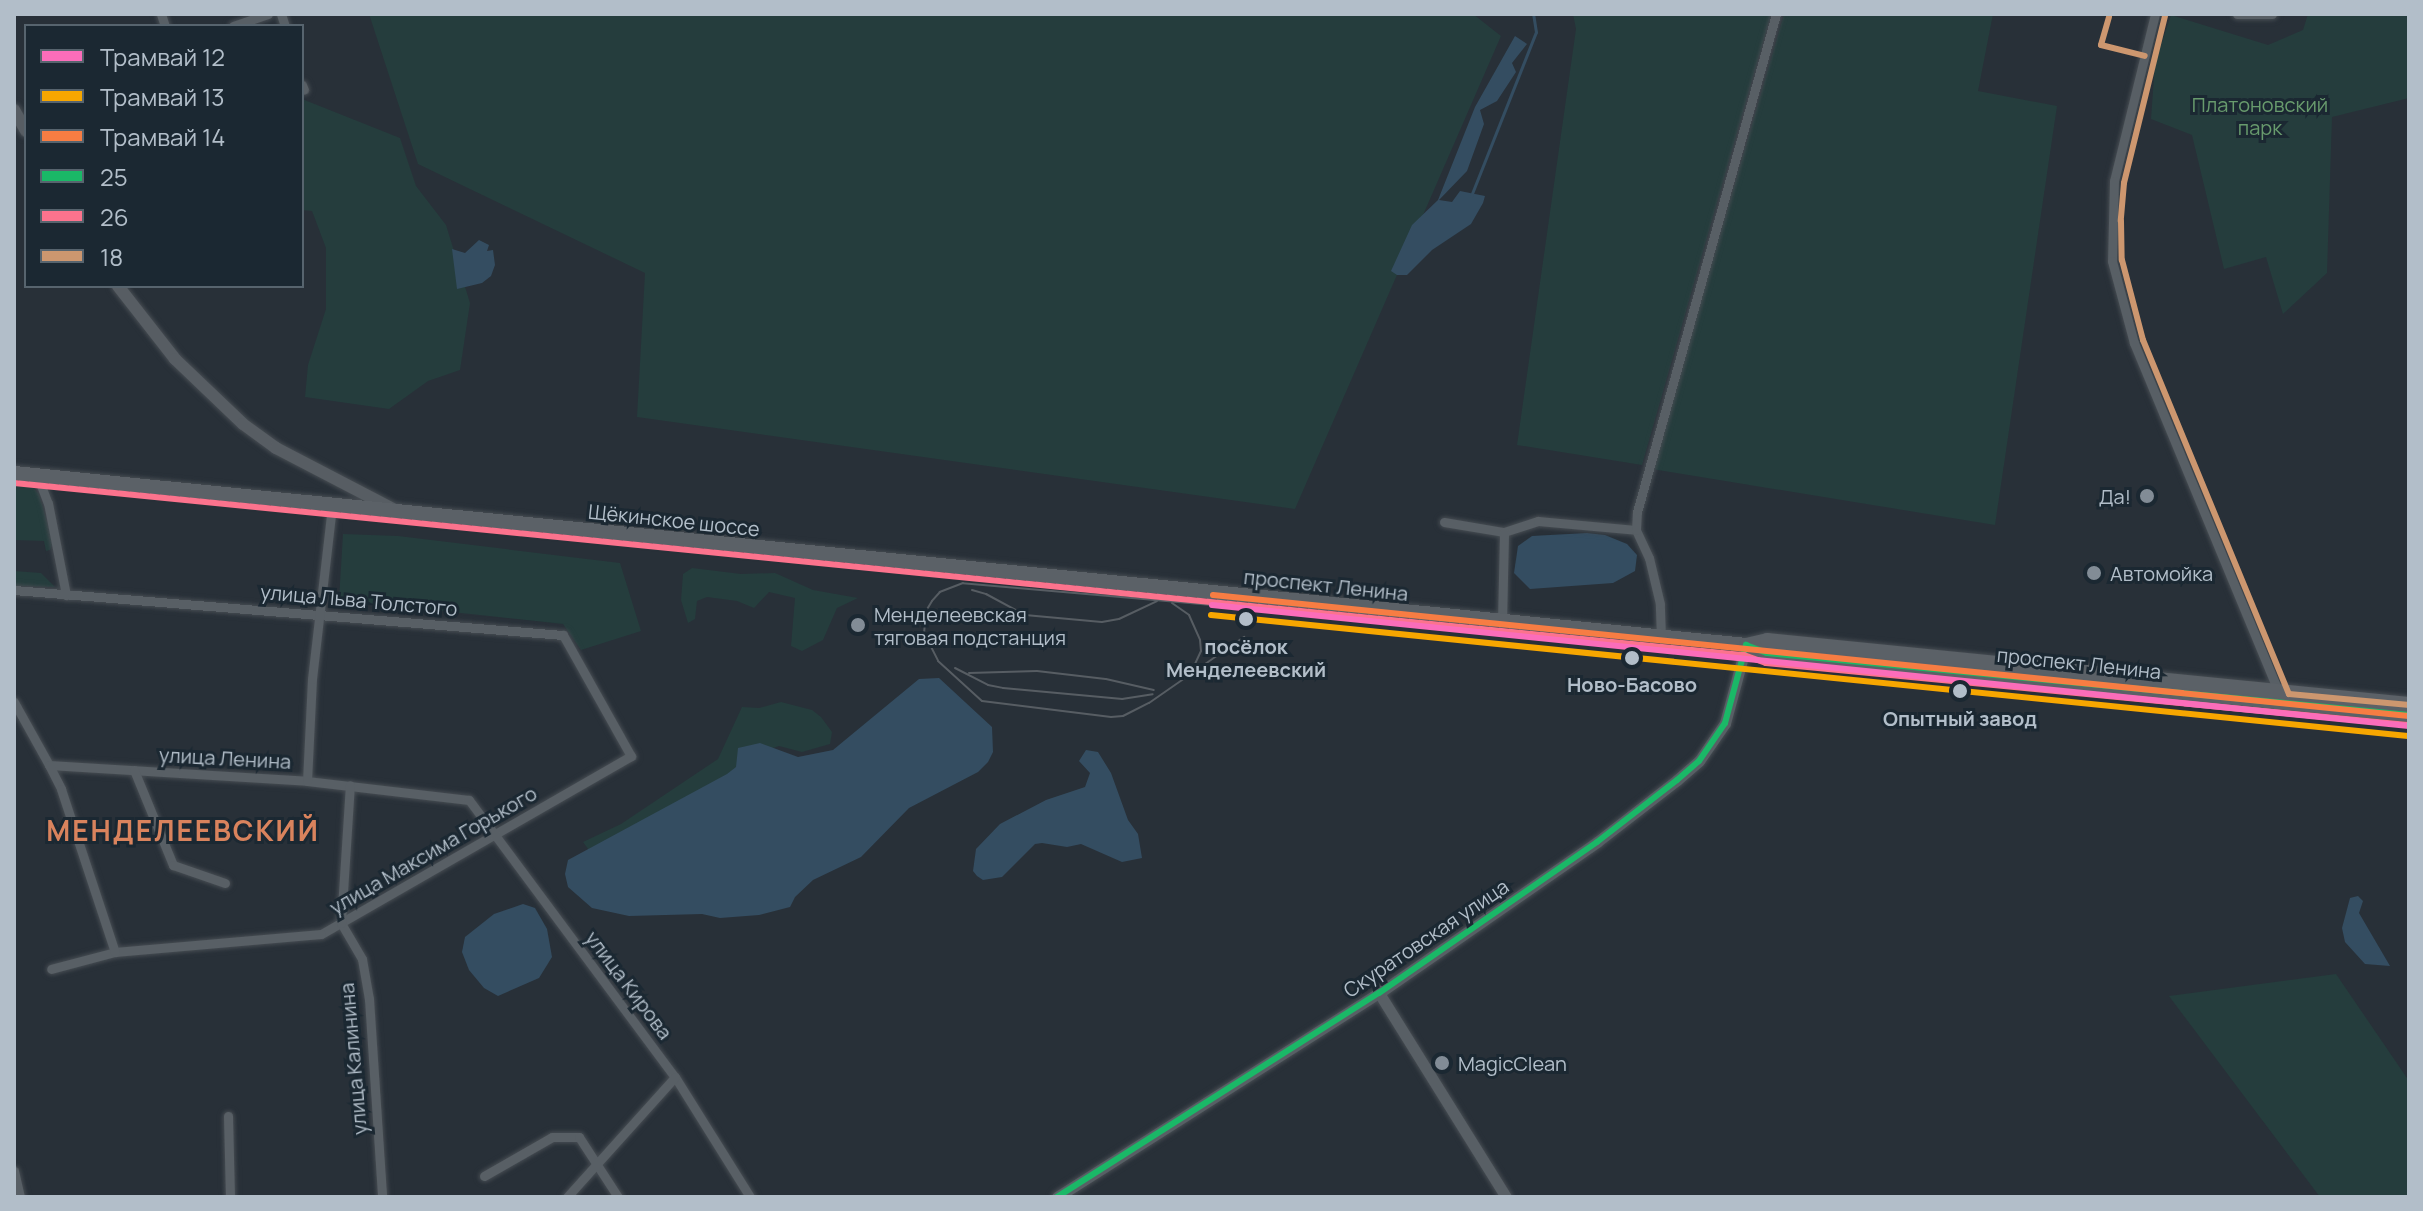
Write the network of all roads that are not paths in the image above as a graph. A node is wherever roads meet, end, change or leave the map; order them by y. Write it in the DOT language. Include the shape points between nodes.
graph roads {
  1 [pos="268,14"];
  2 [pos="1776,14"];
  3 [pos="2155,14"];
  4 [pos="2237,14"];
  5 [pos="2272,14"];
  6 [pos="239,24"];
  7 [pos="14,110"];
  8 [pos="24,128"];
  9 [pos="120,288"];
  10 [pos="14,473"];
  11 [pos="37,475"];
  12 [pos="332,505"];
  13 [pos="399,512"];
  14 [pos="1444,522"];
  15 [pos="1636,530"];
  16 [pos="1504,532"];
  17 [pos="902,562"];
  18 [pos="14,590"];
  19 [pos="66,595"];
  20 [pos="318,615"];
  21 [pos="1502,622"];
  22 [pos="1661,638"];
  23 [pos="1746,645"];
  24 [pos="2280,697"];
  25 [pos="14,702"];
  26 [pos="2409,704"];
  27 [pos="2409,715"];
  28 [pos="631,756"];
  29 [pos="49,765"];
  30 [pos="134,770"];
  31 [pos="307,781"];
  32 [pos="350,785"];
  33 [pos="469,800"];
  34 [pos="496,836"];
  35 [pos="225,883"];
  36 [pos="341,923"];
  37 [pos="115,952"];
  38 [pos="51,969"];
  39 [pos="1379,993"];
  40 [pos="675,1077"];
  41 [pos="228,1116"];
  42 [pos="595,1163"];
  43 [pos="14,1171"];
  44 [pos="484,1176"];
  45 [pos="20,1197"];
  46 [pos="230,1197"];
  47 [pos="382,1197"];
  48 [pos="567,1197"];
  49 [pos="618,1197"];
  50 [pos="750,1197"];
  51 [pos="1057,1197"];
  52 [pos="1506,1197"];
  1 -- 6 [label="street"];
  2 -- 15 [label="street" via="1644,480"];
  3 -- 24 [label="street" via="2114,181 2112,261 2134,343"];
  4 -- 5 [label="street"];
  7 -- 8 [label="main road"];
  9 -- 13 [label="main road" via="175,359 243,424 289,455"];
  10 -- 11 [label="main road"];
  11 -- 12 [label="main road"];
  11 -- 19 [label="street" via="48,503"];
  12 -- 13 [label="main road"];
  12 -- 20 [label="street"];
  13 -- 17 [label="main road, Щёкинское шоссе"];
  14 -- 16 [label="street"];
  15 -- 16 [label="street" via="1538,521"];
  15 -- 22 [label="street" via="1660,604"];
  16 -- 21 [label="street"];
  17 -- 21 [label="main road, проспект Ленина"];
  18 -- 19 [label="street, улица Льва Толстого"];
  19 -- 20 [label="street, улица Льва Толстого"];
  20 -- 28 [label="street, улица Льва Толстого" via="563,635"];
  20 -- 31 [label="street"];
  21 -- 22 [label="main road, проспект Ленина"];
  22 -- 23 [label="main road, проспект Ленина"];
  23 -- 24 [label="main road, проспект Ленина" via="1767,640"];
  23 -- 39 [label="street, Скуратовская улица" via="1725,723 1699,761 1597,842"];
  24 -- 26 [label="main road, проспект Ленина"];
  24 -- 27 [label="main road, проспект Ленина"];
  25 -- 29 [label="street"];
  28 -- 34 [label="street, улица Максима Горького"];
  29 -- 30 [label="street, улица Ленина"];
  29 -- 37 [label="street"];
  30 -- 31 [label="street, улица Ленина"];
  30 -- 35 [label="street" via="173,865"];
  31 -- 32 [label="street, улица Ленина"];
  32 -- 33 [label="street, улица Ленина"];
  32 -- 36 [label="street"];
  33 -- 34 [label="street, улица Кирова"];
  34 -- 36 [label="street, улица Максима Горького"];
  34 -- 40 [label="street, улица Кирова"];
  36 -- 37 [label="street, улица Максима Горького" via="321,934"];
  36 -- 47 [label="street, улица Калинина" via="362,959 369,999"];
  37 -- 38 [label="street, улица Максима Горького"];
  39 -- 51 [label="street, Скуратовская улица"];
  39 -- 52 [label="street"];
  40 -- 42 [label="street"];
  40 -- 50 [label="street, улица Кирова"];
  41 -- 46 [label="street"];
  42 -- 44 [label="street" via="579,1137 552,1137"];
  42 -- 48 [label="street"];
  42 -- 49 [label="street"];
  43 -- 45 [label="street"];
}
